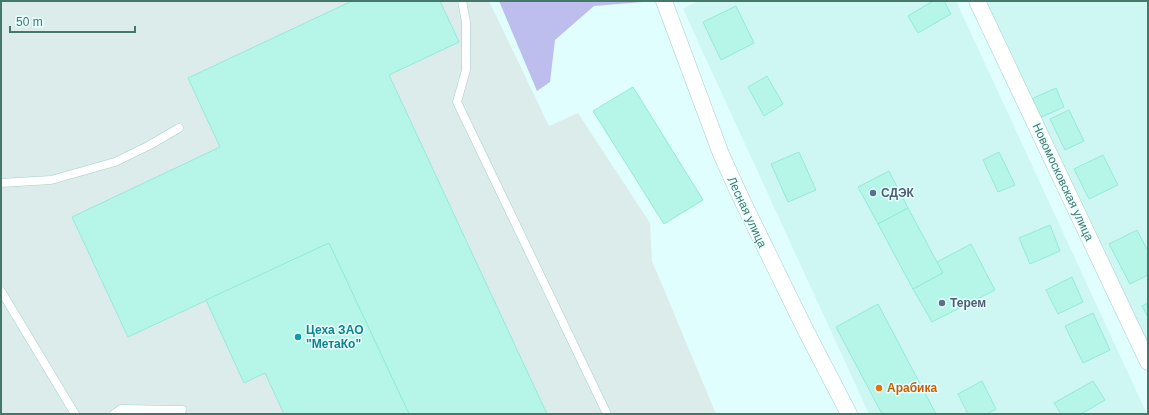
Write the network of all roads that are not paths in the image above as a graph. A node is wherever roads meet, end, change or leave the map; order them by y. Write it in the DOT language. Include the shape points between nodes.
graph roads {
  1 [pos="462,1"];
  2 [pos="664,1"];
  3 [pos="977,1"];
  4 [pos="179,128"];
  5 [pos="1,183"];
  6 [pos="1,291"];
  7 [pos="1148,362"];
  8 [pos="75,414"];
  9 [pos="114,414"];
  10 [pos="180,414"];
  11 [pos="607,414"];
  12 [pos="849,414"];
  1 -- 11 [label="lane" via="466,22 466,70 457,102"];
  2 -- 12 [label="street, Лесная улица" via="740,198"];
  3 -- 7 [label="street, Новомосковская улица"];
  4 -- 5 [label="lane" via="115,162 51,180"];
  6 -- 8 [label="lane"];
  9 -- 10 [label="lane" via="121,410 182,410"];
}
